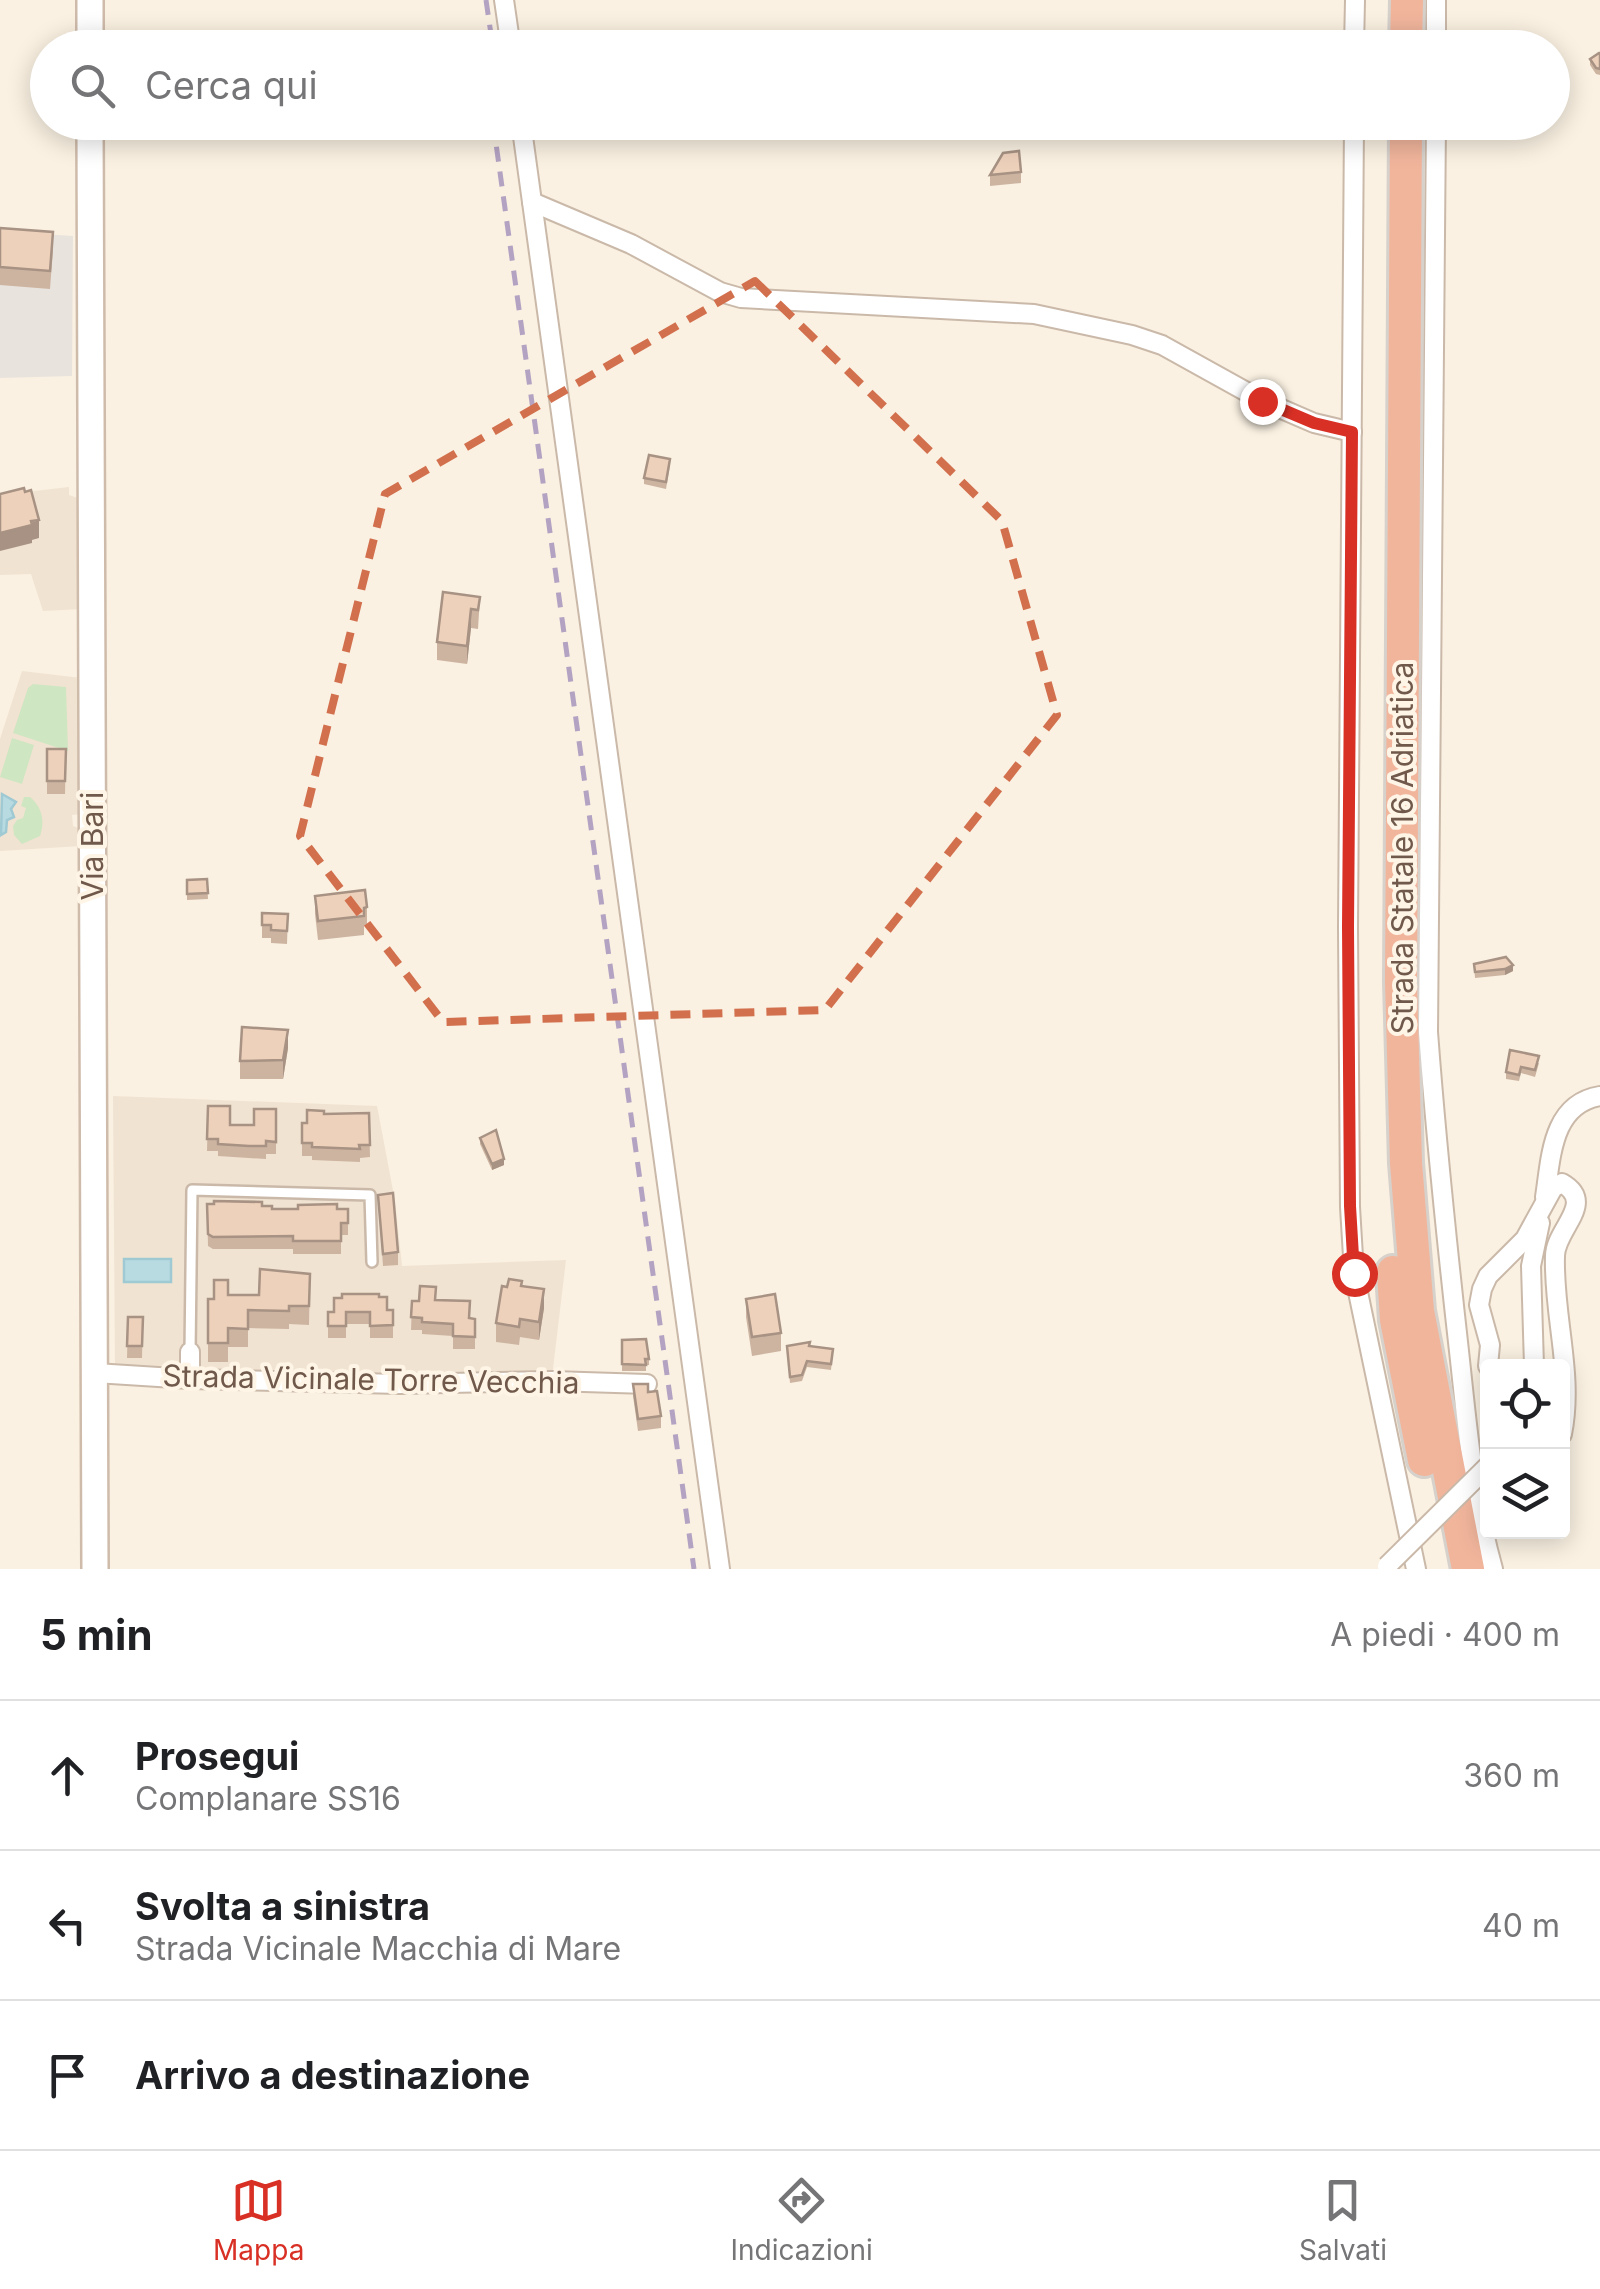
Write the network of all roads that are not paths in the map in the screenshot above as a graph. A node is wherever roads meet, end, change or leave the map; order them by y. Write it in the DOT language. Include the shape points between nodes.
graph roads {
  1 [pos="90,0"];
  2 [pos="504,0"];
  3 [pos="1354,0"];
  4 [pos="1386,0"];
  5 [pos="1407,0"];
  6 [pos="1436,0"];
  7 [pos="90,30"];
  8 [pos="508,30"];
  9 [pos="1354,30"];
  10 [pos="1386,30"];
  11 [pos="1406,30"];
  12 [pos="1436,30"];
  13 [pos="90,140"];
  14 [pos="523,140"];
  15 [pos="1354,140"];
  16 [pos="1386,140"];
  17 [pos="1406,140"];
  18 [pos="1436,140"];
  19 [pos="532,202"];
  20 [pos="1352,432"];
  21 [pos="1600,1096"];
  22 [pos="1544,1202"];
  23 [pos="372,1262"];
  24 [pos="190,1352"];
  25 [pos="1489,1359"];
  26 [pos="1534,1359"];
  27 [pos="1564,1359"];
  28 [pos="95,1373"];
  29 [pos="1480,1377"];
  30 [pos="190,1379"];
  31 [pos="647,1384"];
  32 [pos="1464,1398"];
  33 [pos="1480,1474"];
  34 [pos="1480,1497"];
  35 [pos="1487,1539"];
  36 [pos="1385,1567"];
  37 [pos="96,1569"];
  38 [pos="720,1569"];
  39 [pos="1416,1569"];
  40 [pos="1446,1569"];
  41 [pos="1468,1569"];
  42 [pos="1493,1569"];
  1 -- 7 [label="main road"];
  2 -- 8 [label="street"];
  3 -- 9 [label="street"];
  4 -- 10 [label="highway"];
  5 -- 11 [label="highway"];
  6 -- 12 [label="street"];
  13 -- 28 [label="main road, Via Bari"];
  14 -- 19 [label="street"];
  15 -- 20 [label="street"];
  16 -- 40 [label="highway, Strada Statale 16 Adriatica" via="1387,1174 1396,1320"];
  17 -- 41 [label="highway, Strada Statale 16 Adriatica" via="1406,1162 1418,1311"];
  18 -- 32 [label="street" via="1428,1032"];
  19 -- 20 [label="street" via="740,298 1065,319 1162,345 1262,401"];
  19 -- 38 [label="street"];
  20 -- 39 [label="street" via="1350,1206 1354,1273"];
  21 -- 22 [label="street" via="1569,1112 1555,1132"];
  22 -- 25 [label="street" via="1525,1239 1482,1289"];
  22 -- 26 [label="street" via="1531,1266"];
  22 -- 27 [label="street" via="1562,1182 1577,1201 1555,1249"];
  23 -- 24 [label="lane" via="370,1195 192,1190"];
  24 -- 30 [label="street"];
  28 -- 30 [label="street, Strada Vicinale Torre Vecchia"];
  28 -- 37 [label="main road, Via Bari"];
  29 -- 32 [label="street"];
  30 -- 31 [label="street, Strada Vicinale Torre Vecchia"];
  32 -- 34 [label="street"];
  33 -- 36 [label="street, bridge"];
  35 -- 42 [label="street"];
}
